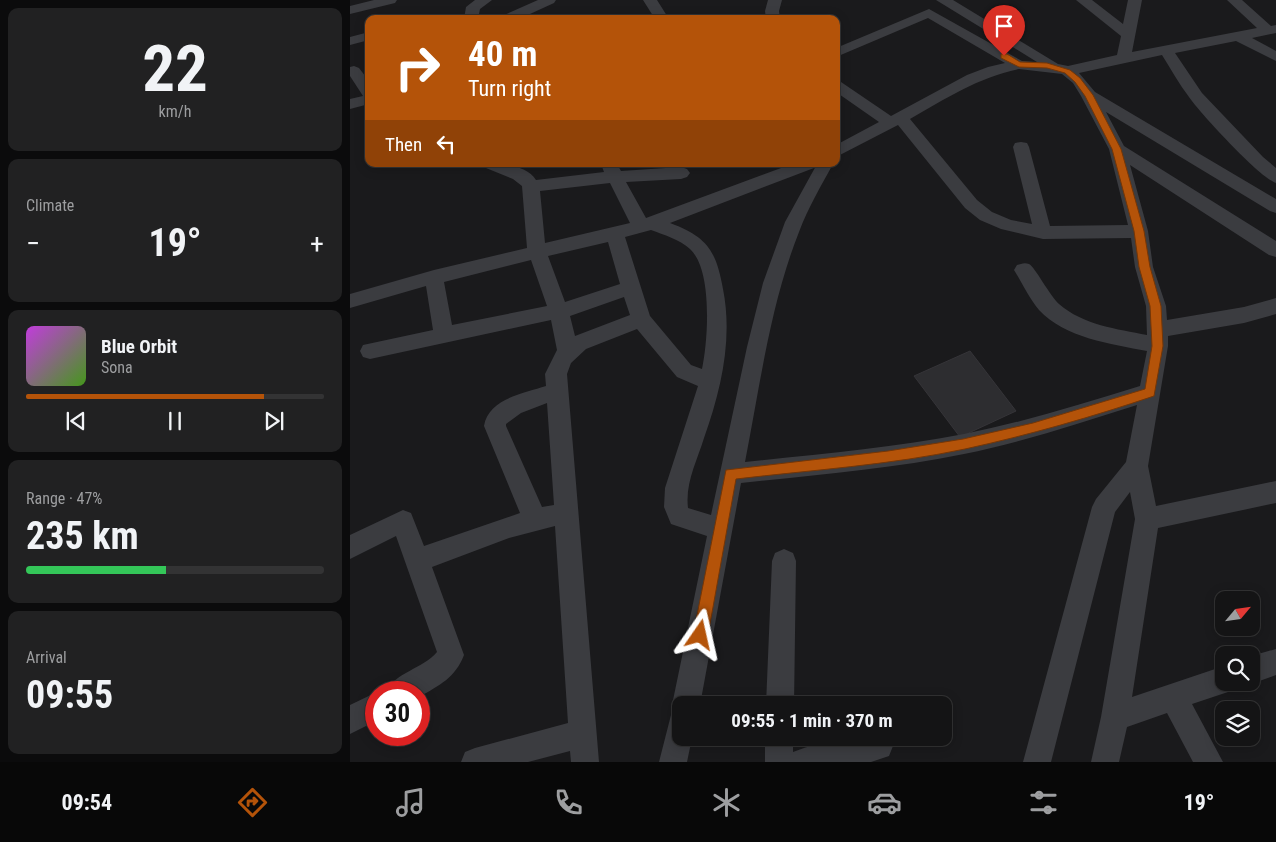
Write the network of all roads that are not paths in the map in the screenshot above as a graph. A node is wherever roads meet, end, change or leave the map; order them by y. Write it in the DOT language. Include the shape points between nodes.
graph roads {
  1 [pos="390,0"];
  2 [pos="486,0"];
  3 [pos="548,0"];
  4 [pos="650,0"];
  5 [pos="775,0"];
  6 [pos="966,0"];
  7 [pos="1083,0"];
  8 [pos="1135,0"];
  9 [pos="1234,0"];
  10 [pos="947,3"];
  11 [pos="350,10"];
  12 [pos="929,13"];
  13 [pos="472,15"];
  14 [pos="521,15"];
  15 [pos="659,15"];
  16 [pos="772,15"];
  17 [pos="1273,30"];
  18 [pos="1128,35"];
  19 [pos="1238,36"];
  20 [pos="365,37"];
  21 [pos="350,41"];
  22 [pos="1166,50"];
  23 [pos="840,51"];
  24 [pos="1276,56"];
  25 [pos="1124,58"];
  26 [pos="1019,65"];
  27 [pos="365,67"];
  28 [pos="1063,70"];
  29 [pos="352,72"];
  30 [pos="840,87"];
  31 [pos="365,88"];
  32 [pos="1089,95"];
  33 [pos="365,100"];
  34 [pos="350,104"];
  35 [pos="894,119"];
  36 [pos="1021,147"];
  37 [pos="1117,149"];
  38 [pos="840,150"];
  39 [pos="1276,159"];
  40 [pos="1257,161"];
  41 [pos="499,167"];
  42 [pos="800,167"];
  43 [pos="824,167"];
  44 [pos="611,171"];
  45 [pos="681,173"];
  46 [pos="1276,177"];
  47 [pos="531,186"];
  48 [pos="1276,206"];
  49 [pos="646,225"];
  50 [pos="1139,231"];
  51 [pos="614,232"];
  52 [pos="1043,232"];
  53 [pos="1276,250"];
  54 [pos="537,251"];
  55 [pos="1024,270"];
  56 [pos="434,277"];
  57 [pos="630,288"];
  58 [pos="350,301"];
  59 [pos="1276,306"];
  60 [pos="558,311"];
  61 [pos="641,320"];
  62 [pos="444,335"];
  63 [pos="1157,338"];
  64 [pos="370,351"];
  65 [pos="568,353"];
  66 [pos="708,381"];
  67 [pos="558,390"];
  68 [pos="1150,392"];
  69 [pos="1138,466"];
  70 [pos="730,474"];
  71 [pos="1276,492"];
  72 [pos="567,513"];
  73 [pos="535,519"];
  74 [pos="1147,519"];
  75 [pos="719,529"];
  76 [pos="350,547"];
  77 [pos="417,561"];
  78 [pos="784,561"];
  79 [pos="420,681"];
  80 [pos="1215,683"];
  81 [pos="688,696"];
  82 [pos="780,696"];
  83 [pos="1173,697"];
  84 [pos="365,712"];
  85 [pos="1115,717"];
  86 [pos="350,720"];
  87 [pos="583,733"];
  88 [pos="676,746"];
  89 [pos="780,746"];
  90 [pos="879,746"];
  91 [pos="475,762"];
  92 [pos="585,762"];
  93 [pos="673,762"];
  94 [pos="779,762"];
  95 [pos="803,762"];
  96 [pos="1038,762"];
  97 [pos="1105,762"];
  98 [pos="1209,762"];
  1 -- 11 [label="street"];
  2 -- 13 [label="street" via="473,7"];
  3 -- 14 [label="street"];
  4 -- 15 [label="street"];
  5 -- 16 [label="street"];
  6 -- 10 [label="street"];
  7 -- 18 [label="street"];
  8 -- 18 [label="street"];
  9 -- 17 [label="street"];
  10 -- 12 [label="street"];
  10 -- 28 [label="street"];
  12 -- 23 [label="street"];
  12 -- 26 [label="street"];
  17 -- 19 [label="street"];
  18 -- 25 [label="street"];
  19 -- 22 [label="street"];
  19 -- 24 [label="street"];
  20 -- 21 [label="street"];
  22 -- 25 [label="street"];
  22 -- 40 [label="street" via="1196,96"];
  25 -- 28 [label="street"];
  26 -- 28 [label="street"];
  26 -- 35 [label="street" via="972,78"];
  27 -- 29 [label="street"];
  28 -- 32 [label="street" via="1078,80"];
  29 -- 31 [label="street"];
  30 -- 35 [label="street"];
  32 -- 37 [label="street"];
  32 -- 48 [label="street"];
  33 -- 34 [label="street"];
  35 -- 38 [label="street"];
  35 -- 52 [label="street" via="971,204 986,216 1007,226"];
  36 -- 52 [label="street"];
  37 -- 50 [label="street"];
  37 -- 53 [label="street"];
  39 -- 40 [label="street"];
  40 -- 46 [label="street"];
  41 -- 47 [label="street" via="519,175"];
  42 -- 49 [label="street"];
  43 -- 70 [label="street" via="804,200 773,284"];
  44 -- 45 [label="street"];
  44 -- 47 [label="street"];
  44 -- 49 [label="street"];
  47 -- 54 [label="street"];
  49 -- 51 [label="street"];
  49 -- 66 [label="street" via="681,235 696,244 710,270 718,318 717,345"];
  50 -- 52 [label="street"];
  50 -- 63 [label="street" via="1144,267 1156,306"];
  51 -- 54 [label="street"];
  51 -- 57 [label="street"];
  54 -- 56 [label="street"];
  54 -- 60 [label="street"];
  55 -- 63 [label="street" via="1048,306 1077,326"];
  56 -- 58 [label="street"];
  56 -- 62 [label="street"];
  57 -- 60 [label="street"];
  57 -- 61 [label="street"];
  59 -- 63 [label="street"];
  60 -- 62 [label="street"];
  60 -- 65 [label="street"];
  61 -- 65 [label="street" via="579,343"];
  61 -- 66 [label="street" via="684,371"];
  62 -- 64 [label="street"];
  63 -- 68 [label="street"];
  65 -- 67 [label="street" via="562,358 556,374"];
  66 -- 75 [label="street" via="675,500 676,509 685,520"];
  67 -- 72 [label="street"];
  67 -- 73 [label="street" via="513,406 496,419 495,426"];
  68 -- 69 [label="street"];
  68 -- 70 [label="street" via="1033,428 963,444"];
  69 -- 74 [label="street"];
  69 -- 96 [label="street" via="1104,507"];
  70 -- 75 [label="street"];
  71 -- 74 [label="street"];
  72 -- 73 [label="street"];
  72 -- 87 [label="street"];
  73 -- 77 [label="street"];
  74 -- 85 [label="street"];
  75 -- 81 [label="street"];
  76 -- 77 [label="street" via="403,521"];
  77 -- 79 [label="street" via="451,655 440,670"];
  78 -- 82 [label="street"];
  80 -- 83 [label="street"];
  83 -- 85 [label="street"];
  83 -- 98 [label="street"];
  84 -- 86 [label="street"];
  85 -- 97 [label="street"];
  87 -- 91 [label="street"];
  87 -- 92 [label="street"];
  88 -- 93 [label="street"];
  89 -- 94 [label="street"];
  90 -- 95 [label="street"];
}
